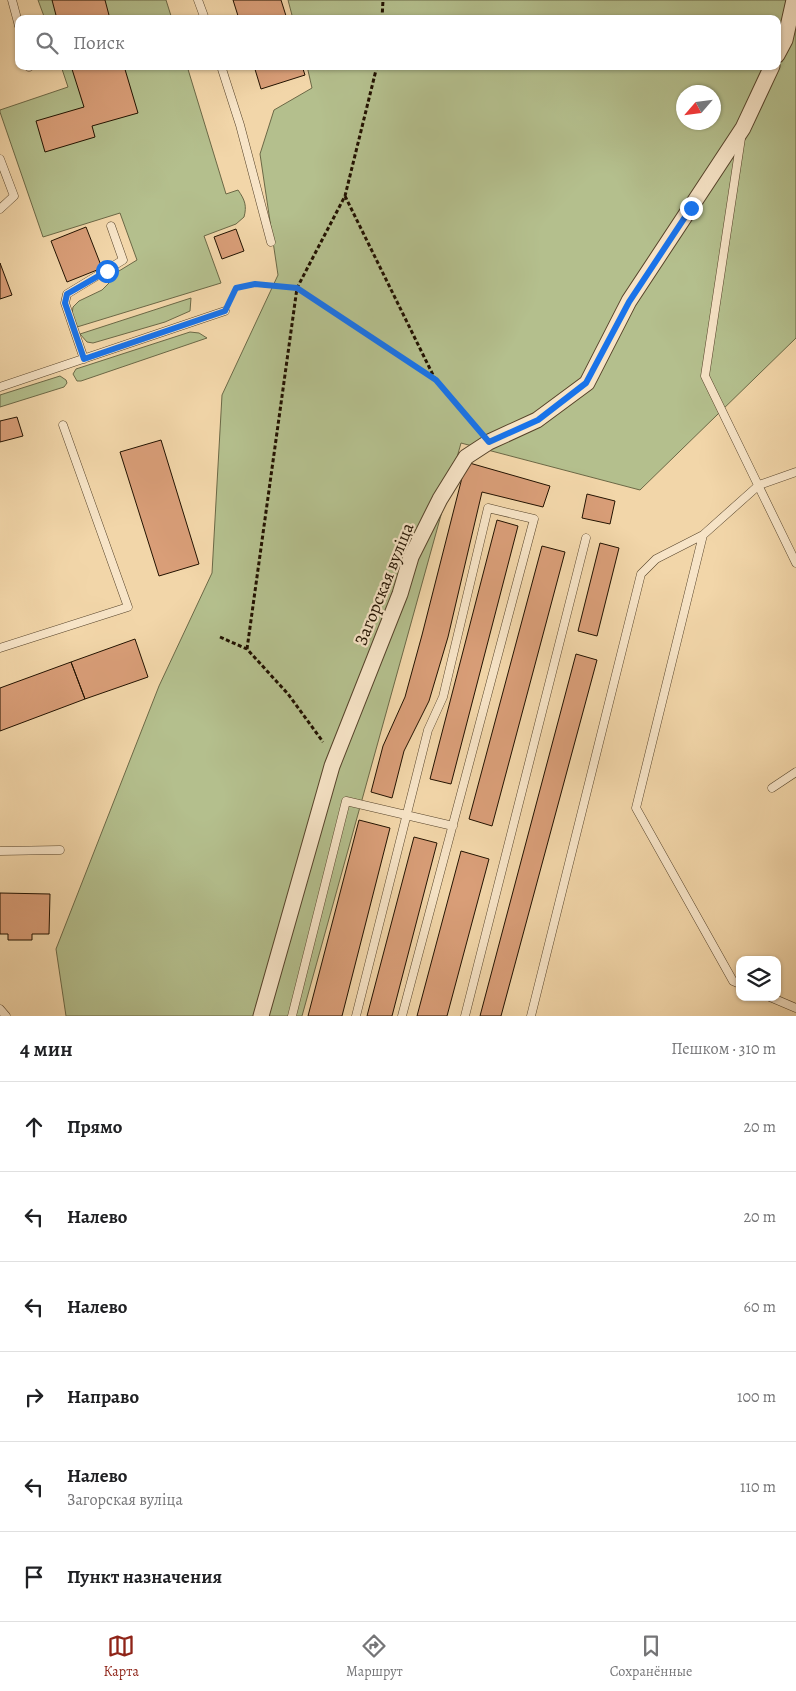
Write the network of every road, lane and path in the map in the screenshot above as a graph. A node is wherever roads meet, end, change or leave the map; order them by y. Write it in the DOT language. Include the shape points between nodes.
graph roads {
  1 [pos="12,0"];
  2 [pos="198,0"];
  3 [pos="383,0"];
  4 [pos="794,0"];
  5 [pos="16,15"];
  6 [pos="203,15"];
  7 [pos="382,15"];
  8 [pos="796,24"];
  9 [pos="785,40"];
  10 [pos="781,48"];
  11 [pos="222,70"];
  12 [pos="376,70"];
  13 [pos="770,70"];
  14 [pos="743,128"];
  15 [pos="0,159"];
  16 [pos="344,196"];
  17 [pos="0,209"];
  18 [pos="111,226"];
  19 [pos="271,242"];
  20 [pos="297,288"];
  21 [pos="225,311"];
  22 [pos="84,359"];
  23 [pos="436,380"];
  24 [pos="0,387"];
  25 [pos="63,425"];
  26 [pos="489,442"];
  27 [pos="796,472"];
  28 [pos="759,485"];
  29 [pos="702,535"];
  30 [pos="586,538"];
  31 [pos="796,563"];
  32 [pos="220,637"];
  33 [pos="0,648"];
  34 [pos="247,650"];
  35 [pos="332,766"];
  36 [pos="796,772"];
  37 [pos="772,788"];
  38 [pos="406,815"];
  39 [pos="453,826"];
  40 [pos="60,850"];
  41 [pos="0,851"];
  42 [pos="736,982"];
  43 [pos="779,1001"];
  44 [pos="796,1008"];
  45 [pos="0,1009"];
  46 [pos="6,1016"];
  47 [pos="261,1016"];
  48 [pos="292,1016"];
  49 [pos="356,1016"];
  50 [pos="402,1016"];
  51 [pos="465,1016"];
  52 [pos="531,1016"];
  1 -- 5 [label="lane"];
  2 -- 6 [label="lane"];
  3 -- 7 [label="path"];
  4 -- 9 [label="street"];
  8 -- 9 [label="street"];
  9 -- 10 [label="street"];
  11 -- 19 [label="lane"];
  12 -- 16 [label="path"];
  13 -- 14 [label="street, Загорская вуліца"];
  14 -- 26 [label="street, Загорская вуліца" via="629,302 586,383 538,420"];
  14 -- 28 [label="lane" via="706,376"];
  15 -- 17 [label="lane" via="14,196"];
  16 -- 20 [label="path"];
  16 -- 23 [label="path"];
  18 -- 22 [label="lane" via="123,260 67,294 65,303"];
  20 -- 21 [label="path" via="255,284 236,288"];
  20 -- 23 [label="path"];
  20 -- 34 [label="path"];
  21 -- 22 [label="lane"];
  22 -- 24 [label="lane"];
  23 -- 26 [label="path"];
  25 -- 33 [label="lane" via="128,607"];
  26 -- 35 [label="street, Загорская вуліца" via="466,457 440,499 411,557 400,594"];
  27 -- 28 [label="lane"];
  28 -- 29 [label="lane"];
  28 -- 31 [label="lane"];
  29 -- 42 [label="lane" via="636,808"];
  29 -- 52 [label="lane" via="656,559 641,574"];
  30 -- 51 [label="lane"];
  32 -- 34 [label="path"];
  34 -- 35 [label="path" via="288,694 322,740"];
  35 -- 47 [label="street, Загорская вуліца"];
  36 -- 37 [label="lane"];
  38 -- 39 [label="lane"];
  38 -- 39 [label="lane" via="428,730 443,697 488,508 534,519"];
  38 -- 48 [label="lane" via="346,801"];
  38 -- 49 [label="lane"];
  39 -- 50 [label="lane"];
  40 -- 41 [label="lane"];
  43 -- 44 [label="lane"];
  45 -- 46 [label="lane"];
}
